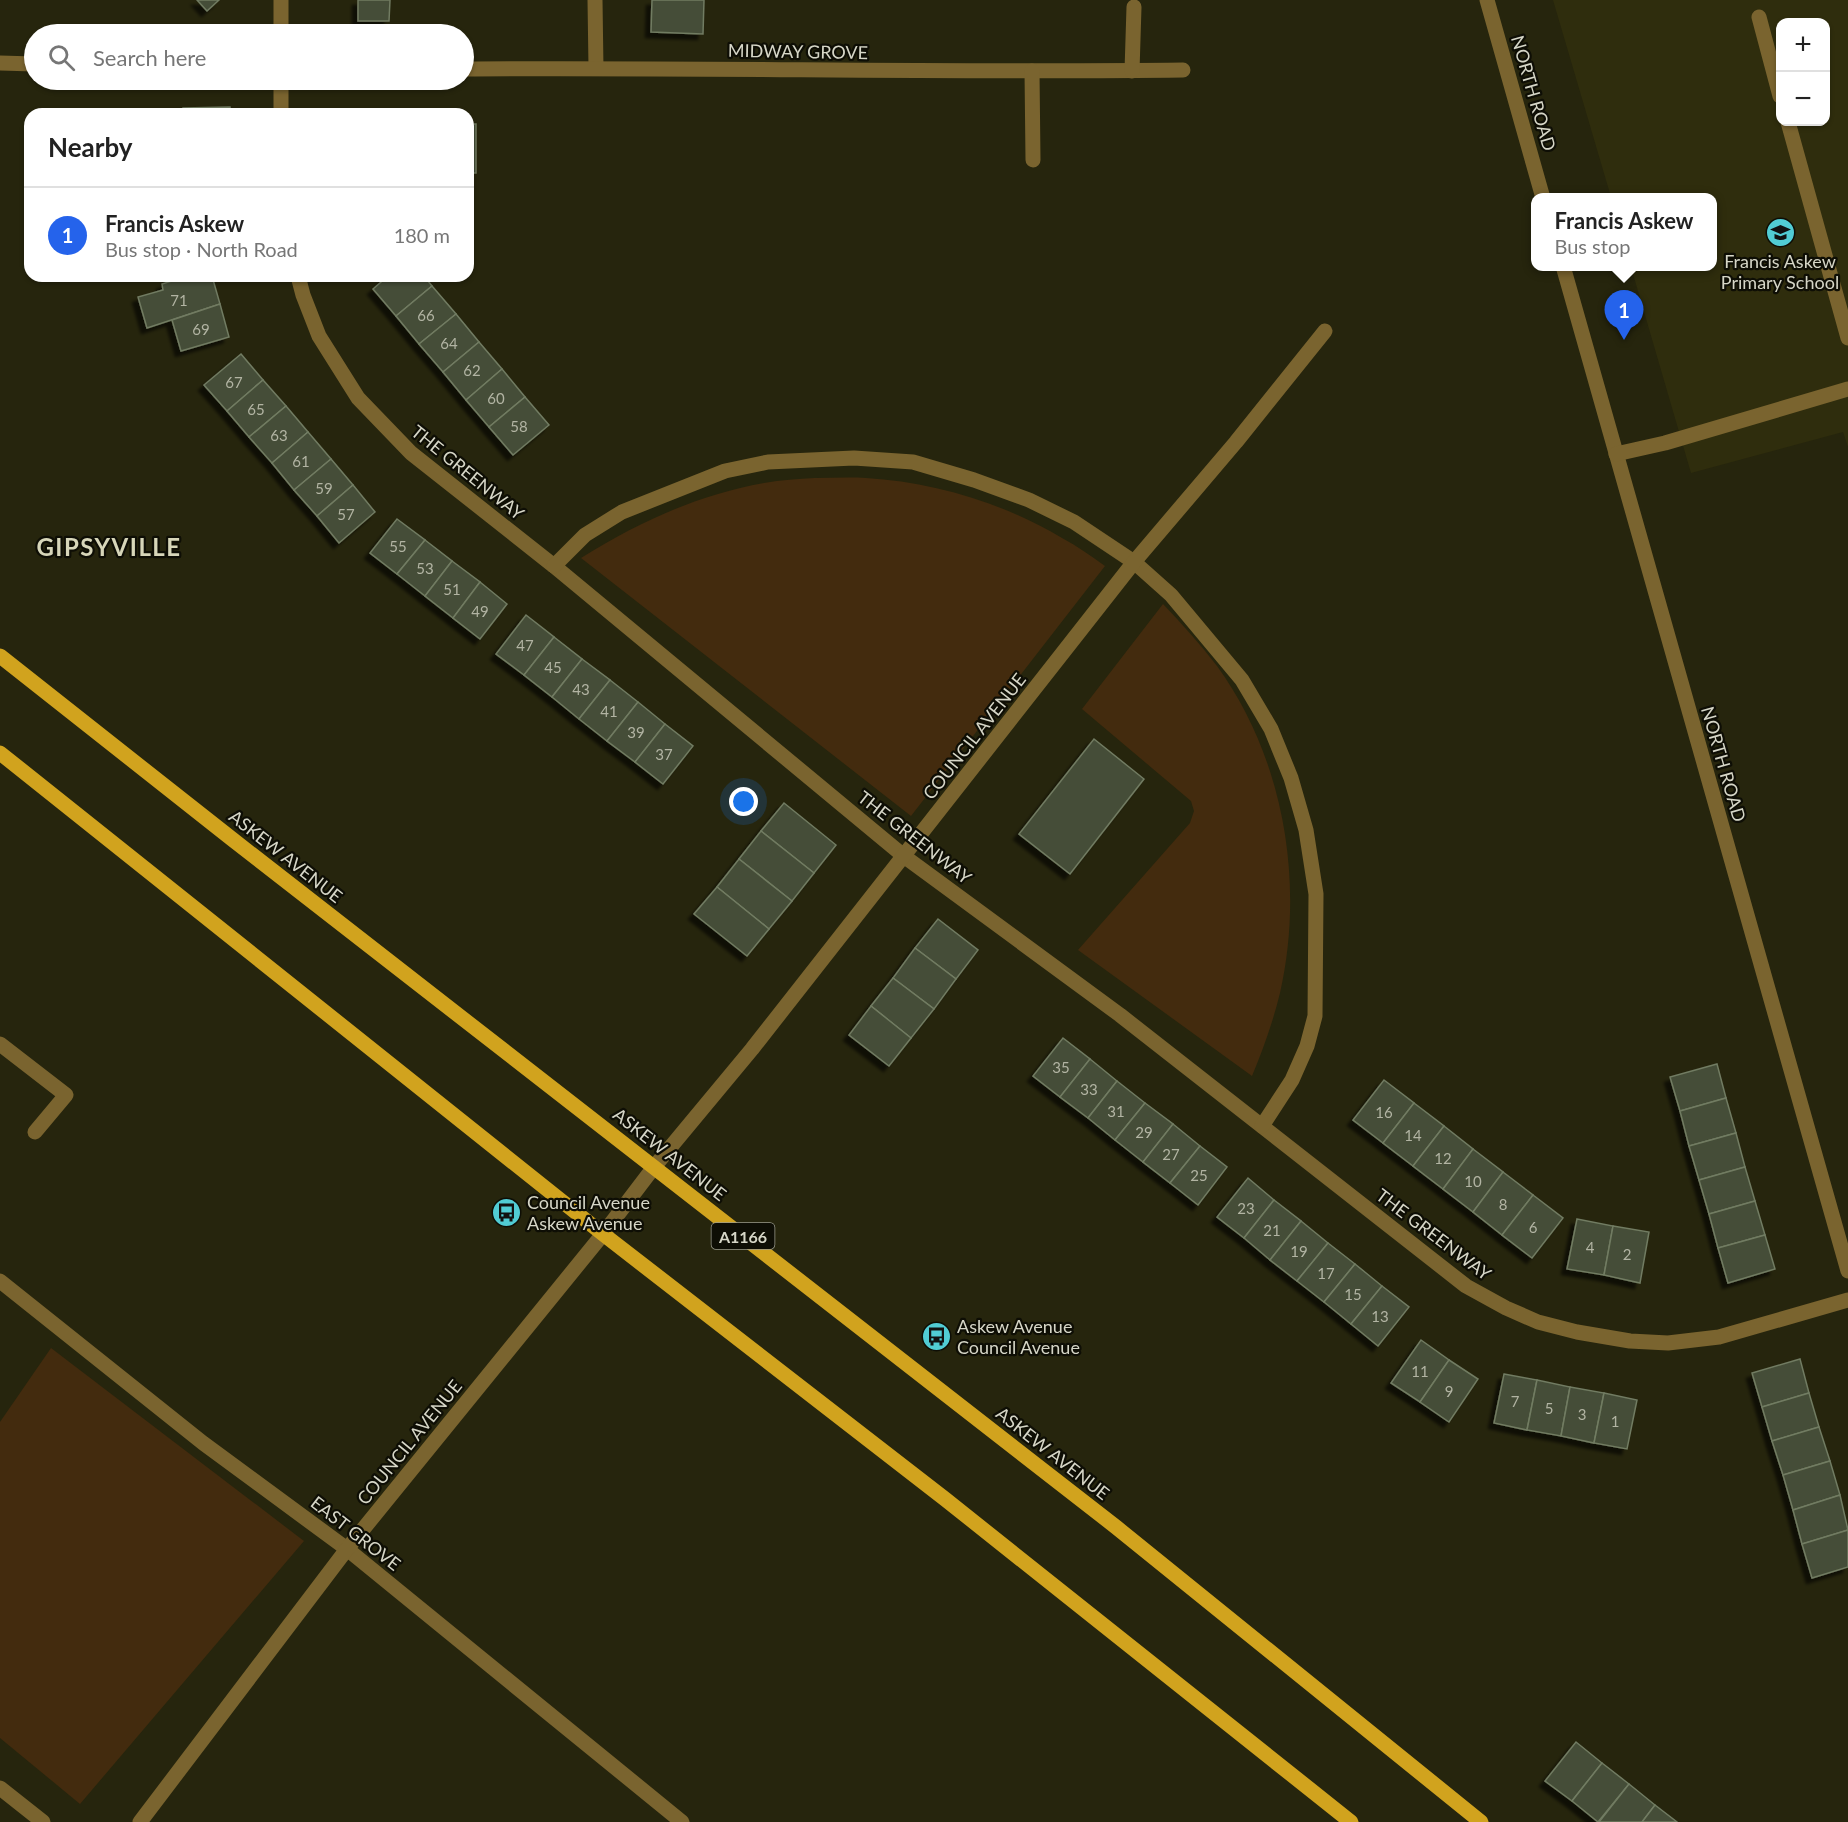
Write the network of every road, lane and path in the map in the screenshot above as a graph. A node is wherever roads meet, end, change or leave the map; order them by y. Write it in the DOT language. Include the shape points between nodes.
graph roads {
  1 [pos="281,0"];
  2 [pos="595,0"];
  3 [pos="1487,0"];
  4 [pos="1134,7"];
  5 [pos="1759,18"];
  6 [pos="281,24"];
  7 [pos="0,63"];
  8 [pos="24,64"];
  9 [pos="596,68"];
  10 [pos="474,69"];
  11 [pos="1183,70"];
  12 [pos="1032,71"];
  13 [pos="1132,71"];
  14 [pos="1776,81"];
  15 [pos="281,90"];
  16 [pos="281,108"];
  17 [pos="1789,126"];
  18 [pos="1033,159"];
  19 [pos="1542,193"];
  20 [pos="1564,271"];
  21 [pos="300,282"];
  22 [pos="1325,331"];
  23 [pos="1848,338"];
  24 [pos="1848,389"];
  25 [pos="1616,454"];
  26 [pos="1134,562"];
  27 [pos="554,566"];
  28 [pos="0,656"];
  29 [pos="0,753"];
  30 [pos="905,857"];
  31 [pos="0,1044"];
  32 [pos="1262,1126"];
  33 [pos="35,1132"];
  34 [pos="654,1167"];
  35 [pos="603,1234"];
  36 [pos="1848,1271"];
  37 [pos="0,1281"];
  38 [pos="1848,1300"];
  39 [pos="347,1549"];
  40 [pos="0,1788"];
  41 [pos="43,1822"];
  42 [pos="140,1822"];
  43 [pos="682,1822"];
  44 [pos="1352,1822"];
  45 [pos="1481,1822"];
  1 -- 6 [label="street"];
  2 -- 9 [label="street"];
  3 -- 19 [label="street, NORTH ROAD"];
  4 -- 13 [label="street"];
  5 -- 14 [label="street"];
  7 -- 8 [label="street"];
  9 -- 10 [label="street, MIDWAY GROVE"];
  9 -- 12 [label="street, MIDWAY GROVE"];
  11 -- 13 [label="street, MIDWAY GROVE"];
  12 -- 13 [label="street, MIDWAY GROVE"];
  12 -- 18 [label="street"];
  15 -- 16 [label="street"];
  17 -- 23 [label="street"];
  20 -- 25 [label="street, NORTH ROAD"];
  21 -- 27 [label="street, THE GREENWAY" via="319,336 358,398 411,453"];
  22 -- 26 [label="street, COUNCIL AVENUE"];
  24 -- 25 [label="street"];
  25 -- 36 [label="street, NORTH ROAD"];
  26 -- 27 [label="street" via="1074,522 1029,500 913,462 854,458 768,462 725,471 622,512 585,535"];
  26 -- 30 [label="street, COUNCIL AVENUE"];
  26 -- 32 [label="street" via="1171,596 1242,680 1271,729 1306,830 1316,894 1315,1016 1292,1080"];
  27 -- 30 [label="street, THE GREENWAY"];
  28 -- 34 [label="main road, ASKEW AVENUE / A1166"];
  29 -- 35 [label="main road"];
  30 -- 32 [label="street, THE GREENWAY" via="1120,1015"];
  30 -- 34 [label="street, COUNCIL AVENUE"];
  31 -- 33 [label="street" via="66,1095"];
  32 -- 38 [label="street, THE GREENWAY" via="1466,1286 1538,1322 1630,1341 1668,1343 1719,1337"];
  34 -- 35 [label="street, COUNCIL AVENUE"];
  34 -- 45 [label="main road, ASKEW AVENUE / A1166" via="1116,1527"];
  35 -- 39 [label="street, COUNCIL AVENUE"];
  35 -- 44 [label="main road"];
  37 -- 39 [label="street, EAST GROVE" via="203,1443"];
  39 -- 42 [label="street, COUNCIL AVENUE"];
  39 -- 43 [label="street, EAST GROVE"];
  40 -- 41 [label="street"];
}
